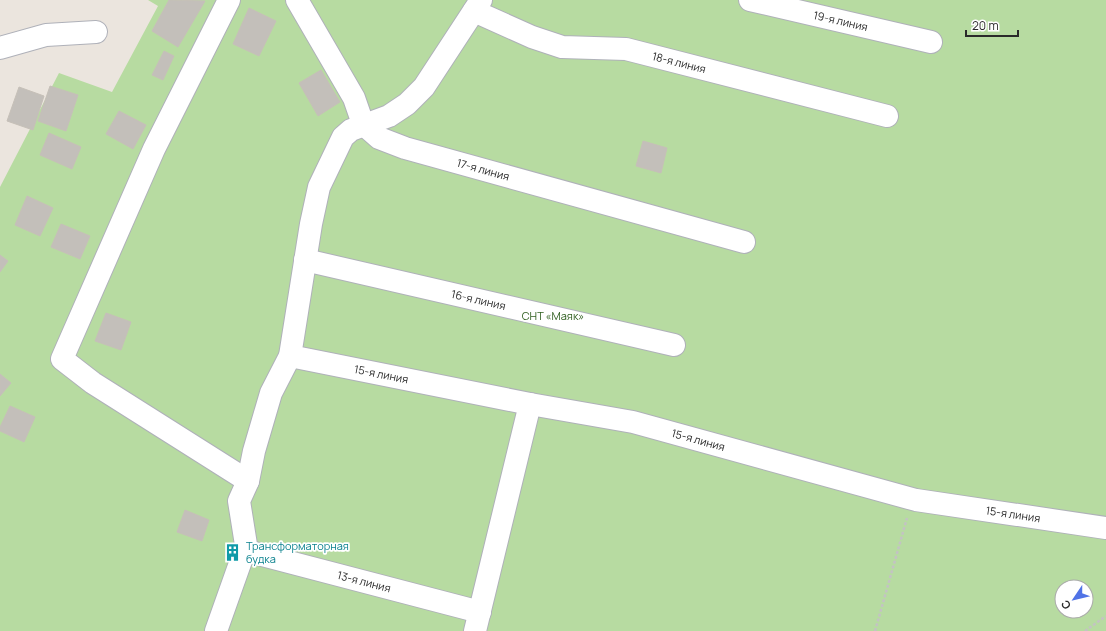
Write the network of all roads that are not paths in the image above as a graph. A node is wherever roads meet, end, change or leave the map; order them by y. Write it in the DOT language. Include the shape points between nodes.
graph roads {
  1 [pos="229,0"];
  2 [pos="297,0"];
  3 [pos="750,0"];
  4 [pos="477,5"];
  5 [pos="96,32"];
  6 [pos="931,42"];
  7 [pos="0,48"];
  8 [pos="887,116"];
  9 [pos="363,124"];
  10 [pos="744,242"];
  11 [pos="306,260"];
  12 [pos="674,345"];
  13 [pos="290,356"];
  14 [pos="530,404"];
  15 [pos="248,481"];
  16 [pos="1106,528"];
  17 [pos="247,552"];
  18 [pos="477,622"];
  19 [pos="216,631"];
  1 -- 15 [label="street" via="154,149 62,359 93,383"];
  2 -- 9 [label="street, 17-я линия" via="354,98"];
  3 -- 6 [label="street, 19-я линия"];
  4 -- 8 [label="street, 18-я линия" via="532,37 562,46 626,49"];
  4 -- 9 [label="street" via="424,87 407,104 389,116"];
  5 -- 7 [label="street" via="46,35"];
  9 -- 10 [label="street, 17-я линия" via="379,138 405,148"];
  9 -- 11 [label="street" via="343,137 319,187"];
  11 -- 12 [label="street, 16-я линия"];
  11 -- 13 [label="street"];
  13 -- 14 [label="street, 15-я линия"];
  13 -- 15 [label="street" via="271,393"];
  14 -- 16 [label="street, 15-я линия" via="633,422 912,499"];
  14 -- 18 [label="street"];
  15 -- 17 [label="street" via="239,501"];
  17 -- 18 [label="street, 13-я линия"];
  17 -- 19 [label="street" via="244,552"];
}
